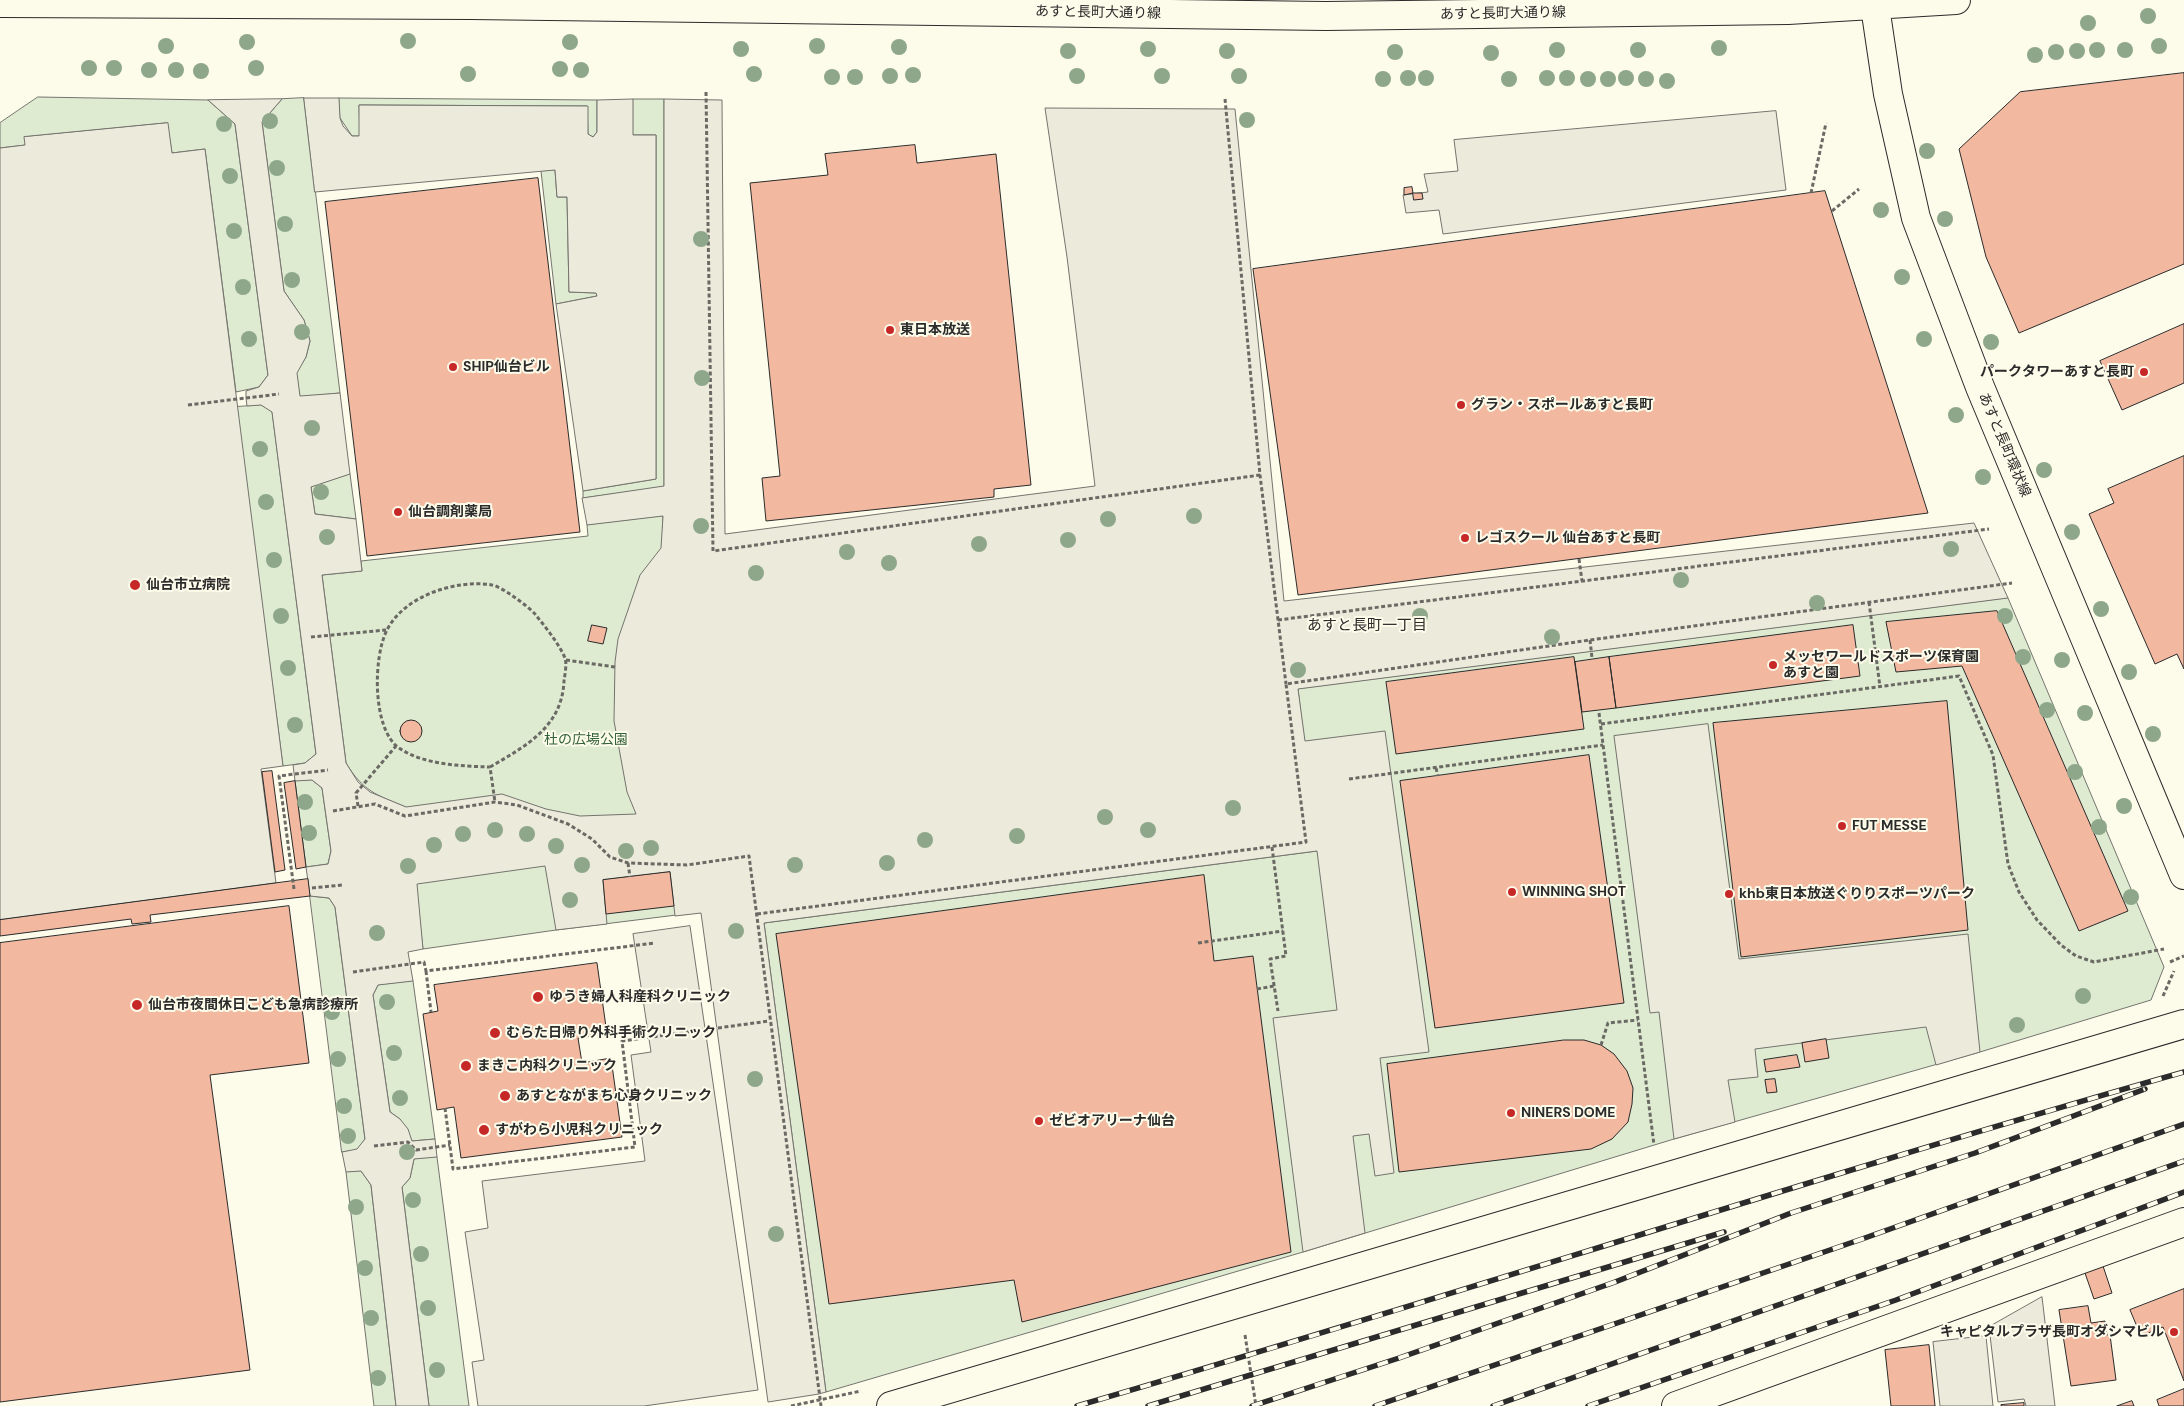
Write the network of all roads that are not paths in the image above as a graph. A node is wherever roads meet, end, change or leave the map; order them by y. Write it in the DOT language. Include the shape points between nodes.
graph roads {
  1 [pos="1956,0"];
  2 [pos="1874,2"];
  3 [pos="0,3"];
  4 [pos="2184,875"];
  5 [pos="2184,1024"];
  6 [pos="2184,1222"];
  7 [pos="891,1406"];
  8 [pos="1676,1406"];
  1 -- 2 [label="street, あすと長町大通り線"];
  2 -- 3 [label="street, あすと長町大通り線" via="1788,10 1326,16 471,5"];
  2 -- 4 [label="street, あすと長町環状線" via="1888,94 1916,218 1980,387"];
  5 -- 7 [label="street"];
  6 -- 8 [label="street"];
}
